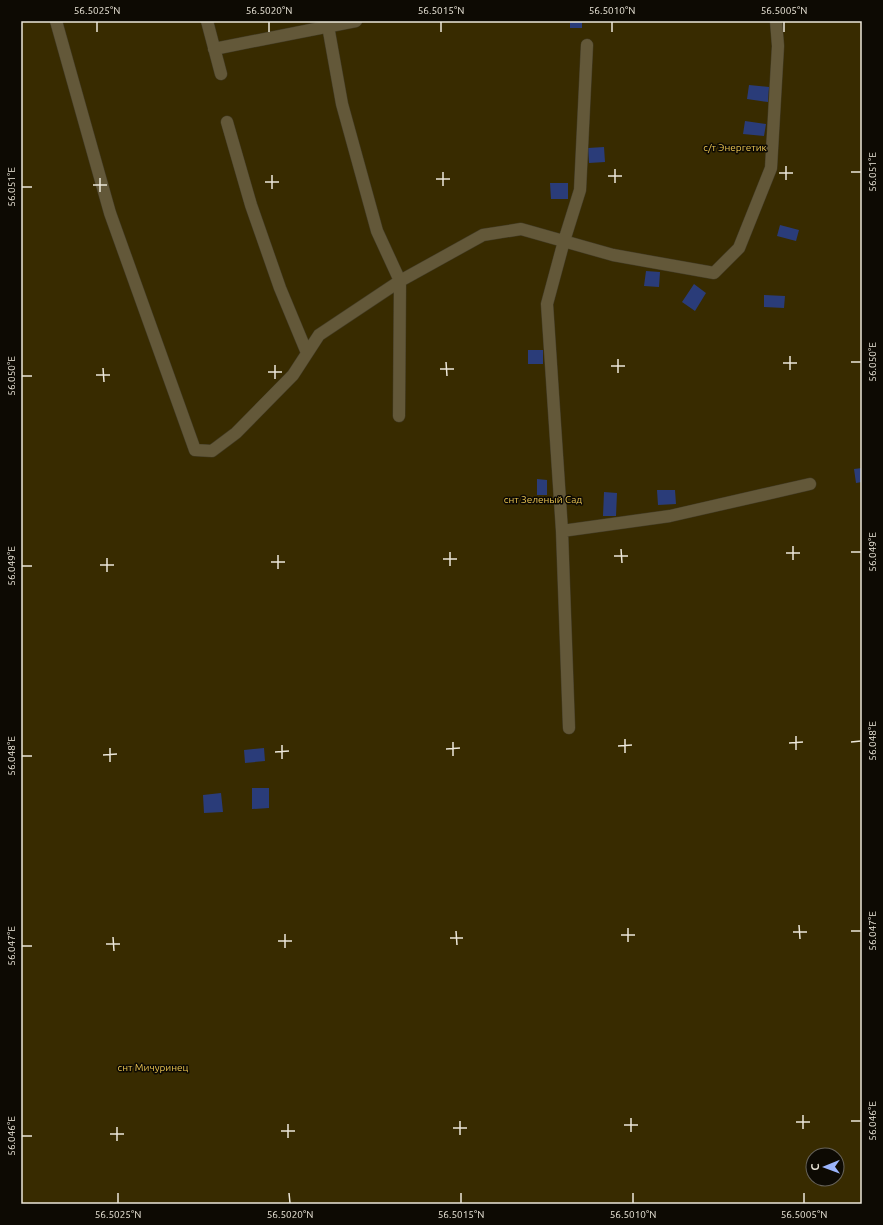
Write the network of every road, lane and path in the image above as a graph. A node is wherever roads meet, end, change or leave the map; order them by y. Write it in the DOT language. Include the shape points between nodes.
graph roads {
  1 [pos="56,21"];
  2 [pos="207,21"];
  3 [pos="356,21"];
  4 [pos="776,21"];
  5 [pos="328,26"];
  6 [pos="587,45"];
  7 [pos="214,49"];
  8 [pos="221,74"];
  9 [pos="227,122"];
  10 [pos="564,241"];
  11 [pos="400,281"];
  12 [pos="307,353"];
  13 [pos="399,416"];
  14 [pos="810,484"];
  15 [pos="562,531"];
  16 [pos="569,728"];
  1 -- 12 [label="lane" via="110,213 195,450 212,451 236,433 293,375"];
  2 -- 7 [label="lane"];
  3 -- 5 [label="lane"];
  4 -- 10 [label="lane" via="778,46 771,168 739,248 714,272 613,255"];
  5 -- 7 [label="lane"];
  5 -- 11 [label="lane" via="342,104 377,231"];
  6 -- 10 [label="lane" via="580,190"];
  7 -- 8 [label="lane"];
  9 -- 12 [label="lane" via="280,288"];
  10 -- 11 [label="lane" via="521,229 483,235"];
  10 -- 15 [label="lane" via="547,304"];
  11 -- 12 [label="lane" via="319,335"];
  11 -- 13 [label="lane"];
  14 -- 15 [label="lane" via="670,516"];
  15 -- 16 [label="lane"];
}
